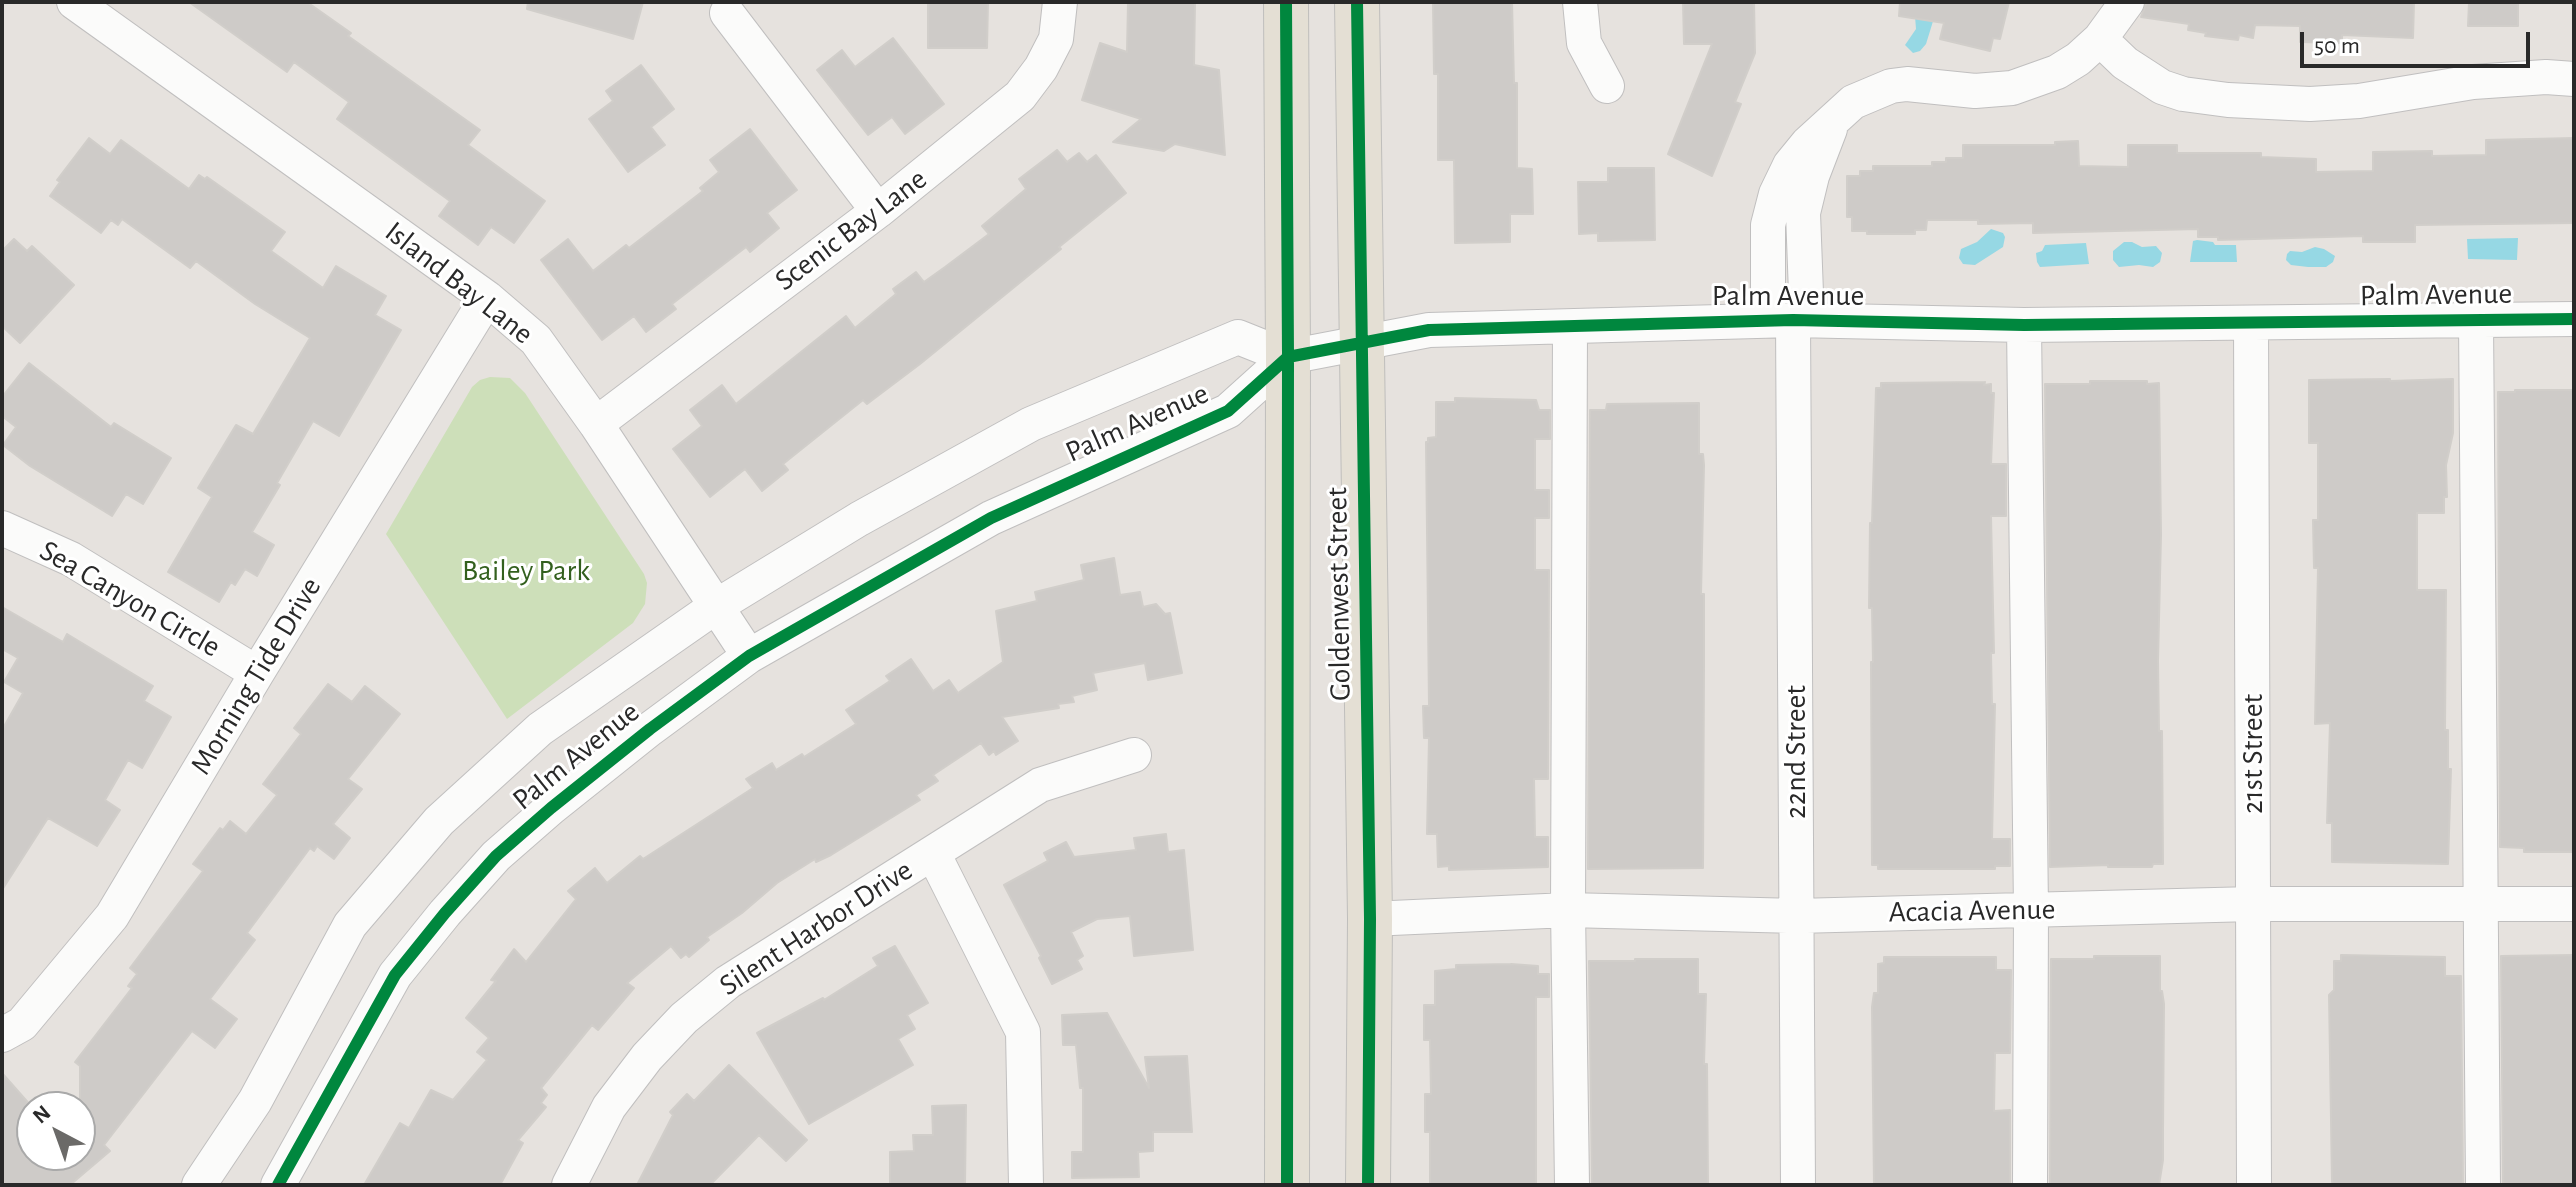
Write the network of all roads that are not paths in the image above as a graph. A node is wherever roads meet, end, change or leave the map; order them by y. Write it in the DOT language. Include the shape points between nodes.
graph roads {
  1 [pos="74,2"];
  2 [pos="1060,2"];
  3 [pos="1286,2"];
  4 [pos="1357,2"];
  5 [pos="1580,2"];
  6 [pos="2127,2"];
  7 [pos="727,13"];
  8 [pos="2100,39"];
  9 [pos="2574,79"];
  10 [pos="1607,86"];
  11 [pos="878,211"];
  12 [pos="487,298"];
  13 [pos="2574,319"];
  14 [pos="1789,320"];
  15 [pos="2476,321"];
  16 [pos="2251,323"];
  17 [pos="2024,325"];
  18 [pos="1570,327"];
  19 [pos="1360,345"];
  20 [pos="1288,357"];
  21 [pos="596,424"];
  22 [pos="2,528"];
  23 [pos="715,607"];
  24 [pos="749,656"];
  25 [pos="257,673"];
  26 [pos="1134,755"];
  27 [pos="933,853"];
  28 [pos="2253,904"];
  29 [pos="2482,904"];
  30 [pos="2574,904"];
  31 [pos="1568,910"];
  32 [pos="2031,910"];
  33 [pos="1797,916"];
  34 [pos="1370,919"];
  35 [pos="2,1035"];
  36 [pos="199,1185"];
  37 [pos="278,1185"];
  38 [pos="569,1185"];
  39 [pos="1026,1185"];
  40 [pos="1287,1185"];
  41 [pos="1368,1185"];
  42 [pos="1572,1185"];
  43 [pos="1798,1185"];
  44 [pos="2030,1185"];
  45 [pos="2254,1185"];
  46 [pos="2483,1185"];
  1 -- 12 [label="street, Island Bay Lane"];
  2 -- 11 [label="street, Scenic Bay Lane" via="1056,39 1020,96"];
  3 -- 20 [label="main road, Goldenwest Street"];
  4 -- 19 [label="main road, Goldenwest Street"];
  5 -- 10 [label="street" via="1584,43"];
  6 -- 8 [label="street, 22nd Street"];
  7 -- 11 [label="street"];
  8 -- 9 [label="street" via="2162,87 2228,100 2347,102 2473,82"];
  8 -- 14 [label="street, 22nd Street" via="2078,59 2035,82 1991,91 1891,86 1853,102 1835,118 1790,165 1788,210 1766,242"];
  11 -- 21 [label="street, Scenic Bay Lane"];
  12 -- 21 [label="street, Island Bay Lane" via="536,340"];
  12 -- 25 [label="street, Morning Tide Drive"];
  13 -- 15 [label="street, Palm Avenue"];
  14 -- 17 [label="street, Palm Avenue"];
  14 -- 18 [label="street, Palm Avenue"];
  14 -- 33 [label="street, 22nd Street"];
  15 -- 16 [label="street, Palm Avenue"];
  15 -- 29 [label="street"];
  16 -- 17 [label="street, Palm Avenue"];
  16 -- 28 [label="street, 21st Street"];
  17 -- 32 [label="street"];
  18 -- 19 [label="street, Palm Avenue" via="1417,330"];
  18 -- 31 [label="street"];
  19 -- 20 [label="street, Palm Avenue"];
  19 -- 34 [label="main road, Goldenwest Street"];
  20 -- 23 [label="street, Palm Avenue" via="1238,337 1031,424"];
  20 -- 24 [label="street, Palm Avenue" via="1228,411 991,518"];
  20 -- 40 [label="main road, Goldenwest Street"];
  21 -- 23 [label="street, Island Bay Lane"];
  22 -- 25 [label="street, Sea Canyon Circle" via="71,559"];
  23 -- 24 [label="street, Island Bay Lane"];
  23 -- 36 [label="street, Palm Avenue" via="540,729 439,821 350,925 255,1101"];
  24 -- 37 [label="street, Palm Avenue" via="551,808 496,856 445,913 395,975"];
  25 -- 35 [label="street, Morning Tide Drive" via="112,916 22,1024"];
  26 -- 27 [label="street, Silent Harbor Drive" via="1040,785"];
  27 -- 38 [label="street, Silent Harbor Drive" via="728,982 684,1018 609,1107"];
  27 -- 39 [label="street" via="1023,1032"];
  28 -- 29 [label="street, Acacia Avenue"];
  28 -- 32 [label="street, Acacia Avenue"];
  28 -- 45 [label="street, 21st Street"];
  29 -- 30 [label="street, Acacia Avenue"];
  29 -- 46 [label="street"];
  31 -- 33 [label="street, Acacia Avenue"];
  31 -- 34 [label="street, Acacia Avenue"];
  31 -- 42 [label="street"];
  32 -- 33 [label="street, Acacia Avenue"];
  32 -- 44 [label="street"];
  33 -- 43 [label="street, 22nd Street"];
  34 -- 41 [label="main road, Goldenwest Street"];
}
